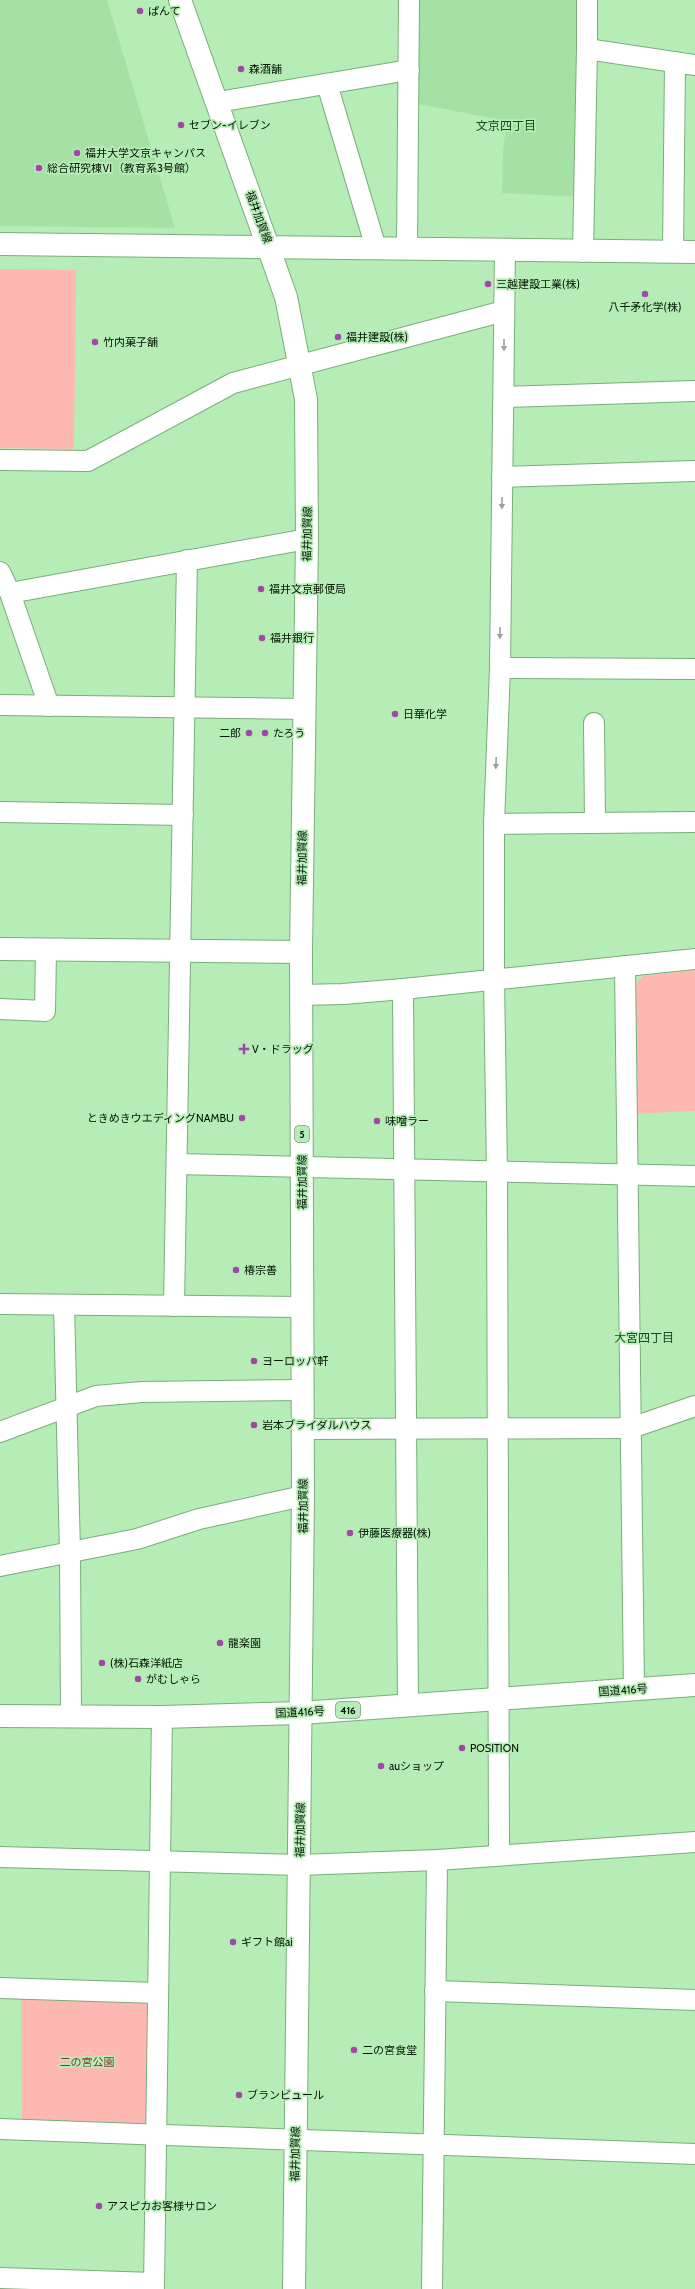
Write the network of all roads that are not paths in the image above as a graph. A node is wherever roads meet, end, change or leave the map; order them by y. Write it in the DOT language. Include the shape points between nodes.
graph roads {
  1 [pos="180,0"];
  2 [pos="409,0"];
  3 [pos="587,0"];
  4 [pos="587,49"];
  5 [pos="675,62"];
  6 [pos="695,65"];
  7 [pos="409,70"];
  8 [pos="327,84"];
  9 [pos="218,102"];
  10 [pos="0,244"];
  11 [pos="270,246"];
  12 [pos="376,248"];
  13 [pos="407,248"];
  14 [pos="505,250"];
  15 [pos="583,252"];
  16 [pos="673,252"];
  17 [pos="695,252"];
  18 [pos="504,311"];
  19 [pos="301,366"];
  20 [pos="695,391"];
  21 [pos="504,397"];
  22 [pos="0,460"];
  23 [pos="695,471"];
  24 [pos="502,477"];
  25 [pos="307,538"];
  26 [pos="187,560"];
  27 [pos="0,572"];
  28 [pos="10,593"];
  29 [pos="500,668"];
  30 [pos="695,669"];
  31 [pos="0,705"];
  32 [pos="49,706"];
  33 [pos="185,706"];
  34 [pos="304,709"];
  35 [pos="594,723"];
  36 [pos="0,812"];
  37 [pos="183,815"];
  38 [pos="695,822"];
  39 [pos="595,823"];
  40 [pos="494,824"];
  41 [pos="0,949"];
  42 [pos="46,949"];
  43 [pos="181,950"];
  44 [pos="301,952"];
  45 [pos="695,959"];
  46 [pos="625,966"];
  47 [pos="494,978"];
  48 [pos="403,989"];
  49 [pos="302,995"];
  50 [pos="0,1009"];
  51 [pos="177,1164"];
  52 [pos="302,1167"];
  53 [pos="405,1170"];
  54 [pos="497,1172"];
  55 [pos="628,1175"];
  56 [pos="695,1176"];
  57 [pos="0,1304"];
  58 [pos="64,1305"];
  59 [pos="174,1306"];
  60 [pos="302,1307"];
  61 [pos="303,1390"];
  62 [pos="695,1406"];
  63 [pos="67,1407"];
  64 [pos="407,1428"];
  65 [pos="497,1428"];
  66 [pos="631,1428"];
  67 [pos="303,1429"];
  68 [pos="0,1432"];
  69 [pos="303,1496"];
  70 [pos="70,1553"];
  71 [pos="0,1566"];
  72 [pos="695,1685"];
  73 [pos="634,1689"];
  74 [pos="497,1698"];
  75 [pos="408,1706"];
  76 [pos="301,1713"];
  77 [pos="0,1716"];
  78 [pos="71,1716"];
  79 [pos="162,1717"];
  80 [pos="695,1842"];
  81 [pos="498,1855"];
  82 [pos="0,1857"];
  83 [pos="437,1860"];
  84 [pos="158,1862"];
  85 [pos="299,1865"];
  86 [pos="0,1988"];
  87 [pos="435,1991"];
  88 [pos="157,1993"];
  89 [pos="695,2000"];
  90 [pos="0,2129"];
  91 [pos="156,2135"];
  92 [pos="295,2140"];
  93 [pos="434,2144"];
  94 [pos="695,2154"];
  95 [pos="0,2278"];
  96 [pos="154,2286"];
  97 [pos="294,2289"];
  98 [pos="432,2289"];
  1 -- 9 [label="main road, 福井加賀線 / 5"];
  2 -- 7 [label="street"];
  3 -- 4 [label="street"];
  4 -- 5 [label="street"];
  4 -- 15 [label="street"];
  5 -- 6 [label="street"];
  5 -- 16 [label="street"];
  7 -- 8 [label="street"];
  7 -- 13 [label="street"];
  8 -- 9 [label="street"];
  8 -- 12 [label="street"];
  9 -- 11 [label="main road, 福井加賀線 / 5"];
  10 -- 11 [label="main road"];
  11 -- 12 [label="main road"];
  11 -- 19 [label="main road, 福井加賀線 / 5" via="286,297"];
  12 -- 13 [label="main road"];
  13 -- 14 [label="main road"];
  14 -- 15 [label="main road"];
  14 -- 18 [label="street"];
  15 -- 16 [label="main road"];
  16 -- 17 [label="main road"];
  18 -- 19 [label="street"];
  18 -- 21 [label="street, one-way"];
  19 -- 22 [label="street" via="233,383 88,461"];
  19 -- 25 [label="main road, 福井加賀線 / 5" via="306,399"];
  20 -- 21 [label="street"];
  21 -- 24 [label="street"];
  23 -- 24 [label="street"];
  24 -- 29 [label="street, one-way"];
  25 -- 26 [label="street"];
  25 -- 34 [label="main road, 福井加賀線 / 5"];
  26 -- 28 [label="street"];
  26 -- 33 [label="street"];
  27 -- 28 [label="street"];
  28 -- 32 [label="street"];
  29 -- 30 [label="street"];
  29 -- 40 [label="street, one-way"];
  31 -- 32 [label="street"];
  32 -- 33 [label="street"];
  33 -- 34 [label="street"];
  33 -- 37 [label="street"];
  34 -- 44 [label="main road, 福井加賀線 / 5"];
  35 -- 39 [label="street"];
  36 -- 37 [label="street"];
  37 -- 43 [label="street"];
  38 -- 39 [label="street"];
  39 -- 40 [label="street"];
  40 -- 47 [label="street"];
  41 -- 42 [label="main road"];
  42 -- 43 [label="main road"];
  42 -- 50 [label="street" via="45,1011"];
  43 -- 44 [label="main road"];
  43 -- 51 [label="street"];
  44 -- 49 [label="main road, 福井加賀線 / 5"];
  45 -- 46 [label="street"];
  46 -- 47 [label="street"];
  46 -- 55 [label="street"];
  47 -- 48 [label="street"];
  47 -- 54 [label="street"];
  48 -- 49 [label="street"];
  48 -- 53 [label="street"];
  49 -- 52 [label="main road, 福井加賀線 / 5"];
  51 -- 52 [label="street"];
  51 -- 59 [label="street"];
  52 -- 53 [label="street"];
  52 -- 60 [label="main road, 福井加賀線 / 5"];
  53 -- 54 [label="street"];
  53 -- 64 [label="street"];
  54 -- 55 [label="street"];
  54 -- 65 [label="street"];
  55 -- 56 [label="street"];
  55 -- 66 [label="street"];
  57 -- 58 [label="street"];
  58 -- 59 [label="street"];
  58 -- 63 [label="street"];
  59 -- 60 [label="street"];
  60 -- 61 [label="main road, 福井加賀線 / 5"];
  61 -- 63 [label="street" via="142,1392 96,1396"];
  61 -- 67 [label="main road, 福井加賀線 / 5"];
  62 -- 66 [label="street"];
  63 -- 68 [label="street"];
  63 -- 70 [label="street"];
  64 -- 65 [label="street"];
  64 -- 67 [label="street"];
  64 -- 75 [label="street"];
  65 -- 66 [label="street"];
  65 -- 74 [label="street"];
  66 -- 73 [label="street"];
  67 -- 69 [label="main road, 福井加賀線 / 5"];
  69 -- 70 [label="street" via="199,1519 137,1539"];
  69 -- 76 [label="main road, 福井加賀線 / 5"];
  70 -- 71 [label="street"];
  70 -- 78 [label="street"];
  72 -- 73 [label="main road, 国道416号 / 416"];
  73 -- 74 [label="main road, 国道416号 / 416"];
  74 -- 75 [label="main road, 国道416号 / 416"];
  74 -- 81 [label="street"];
  75 -- 76 [label="main road, 国道416号 / 416"];
  76 -- 79 [label="main road, 国道416号 / 416"];
  76 -- 85 [label="main road, 福井加賀線 / 5"];
  77 -- 78 [label="main road, 国道416号 / 416"];
  78 -- 79 [label="main road, 国道416号 / 416"];
  79 -- 84 [label="street"];
  80 -- 81 [label="street"];
  81 -- 83 [label="street"];
  82 -- 84 [label="street"];
  83 -- 85 [label="street"];
  83 -- 87 [label="street"];
  84 -- 85 [label="street"];
  84 -- 88 [label="street"];
  85 -- 92 [label="main road, 福井加賀線 / 5"];
  86 -- 88 [label="street"];
  87 -- 89 [label="street"];
  87 -- 93 [label="street"];
  88 -- 91 [label="street"];
  90 -- 91 [label="street"];
  91 -- 92 [label="street"];
  91 -- 96 [label="street"];
  92 -- 93 [label="street"];
  92 -- 97 [label="main road, 福井加賀線 / 5"];
  93 -- 94 [label="street"];
  93 -- 98 [label="street"];
  95 -- 96 [label="street"];
}
